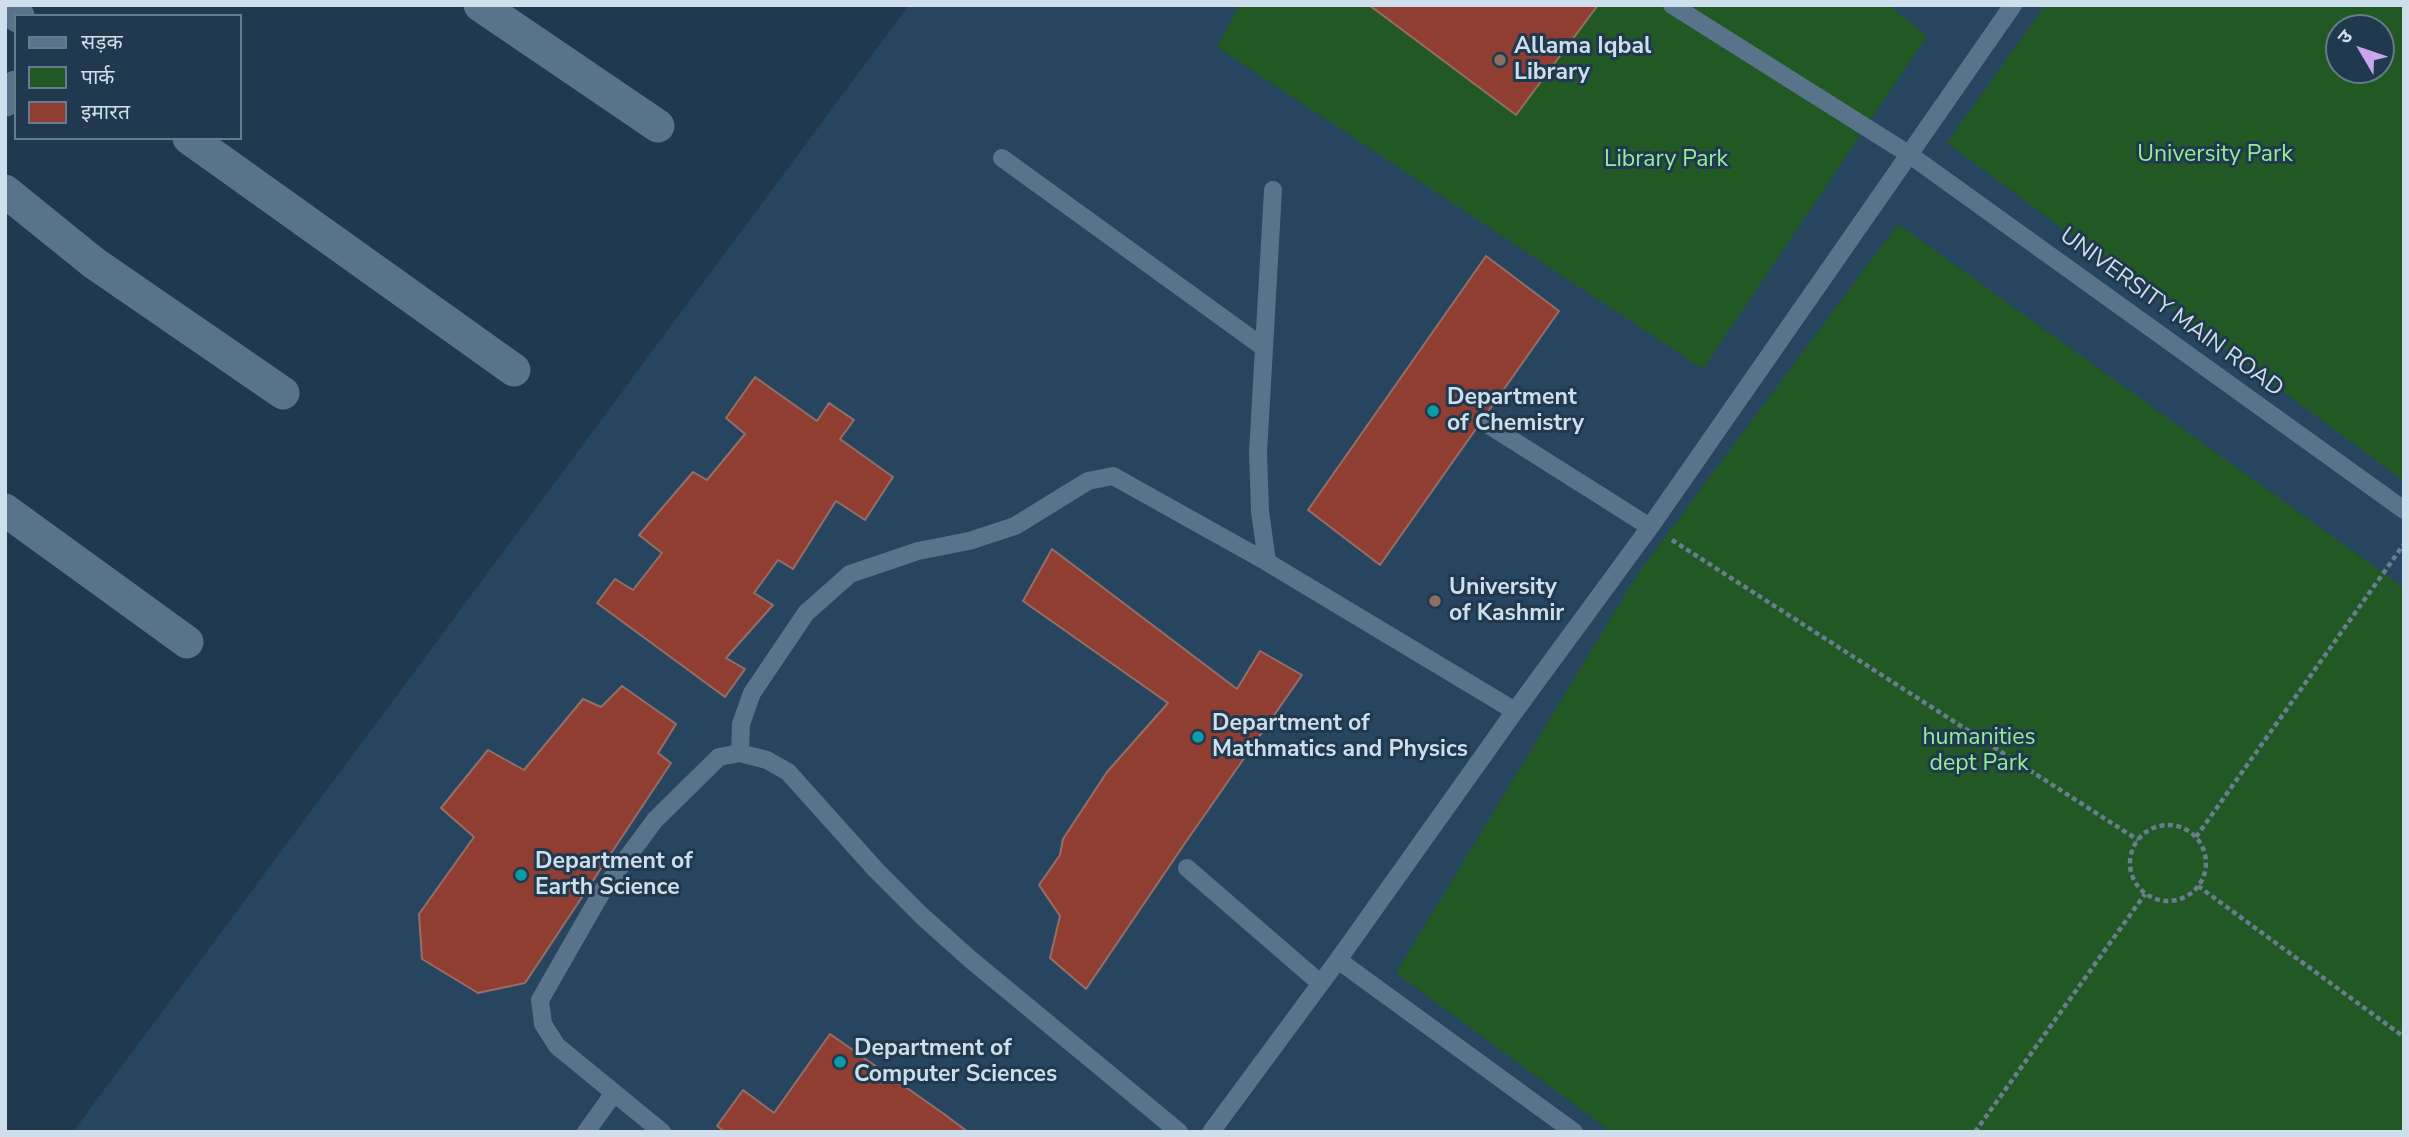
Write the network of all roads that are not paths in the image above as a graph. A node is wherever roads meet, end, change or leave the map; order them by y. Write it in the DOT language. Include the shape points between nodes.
graph roads {
  1 [pos="480,5"];
  2 [pos="1672,5"];
  3 [pos="2013,5"];
  4 [pos="658,126"];
  5 [pos="192,140"];
  6 [pos="1910,155"];
  7 [pos="1002,158"];
  8 [pos="1273,190"];
  9 [pos="5,191"];
  10 [pos="1264,347"];
  11 [pos="514,370"];
  12 [pos="283,393"];
  13 [pos="1487,424"];
  14 [pos="5,510"];
  15 [pos="2404,510"];
  16 [pos="1650,527"];
  17 [pos="1267,562"];
  18 [pos="187,642"];
  19 [pos="1516,711"];
  20 [pos="740,753"];
  21 [pos="1187,868"];
  22 [pos="1338,961"];
  23 [pos="1320,983"];
  24 [pos="614,1093"];
  25 [pos="586,1132"];
  26 [pos="662,1132"];
  27 [pos="1179,1132"];
  28 [pos="1211,1132"];
  29 [pos="1574,1132"];
  1 -- 4 [label="street"];
  2 -- 6 [label="lane, UNIVERSITY MAIN ROAD"];
  3 -- 6 [label="lane"];
  5 -- 11 [label="street"];
  6 -- 15 [label="lane, UNIVERSITY MAIN ROAD"];
  6 -- 16 [label="lane"];
  7 -- 10 [label="lane"];
  8 -- 10 [label="lane"];
  9 -- 12 [label="street" via="94,263"];
  10 -- 17 [label="lane" via="1258,453 1259,511"];
  13 -- 16 [label="lane"];
  14 -- 18 [label="street"];
  16 -- 19 [label="lane"];
  17 -- 19 [label="lane"];
  17 -- 20 [label="lane" via="1113,476 1088,481 1015,526 850,574 806,612 752,693 741,724"];
  19 -- 22 [label="lane"];
  20 -- 24 [label="lane" via="719,757 655,820 603,890 540,1000 543,1024 556,1046"];
  20 -- 27 [label="lane" via="788,772 922,915"];
  21 -- 23 [label="lane"];
  22 -- 23 [label="lane"];
  22 -- 29 [label="lane"];
  23 -- 28 [label="lane"];
  24 -- 25 [label="lane"];
  24 -- 26 [label="lane"];
}
